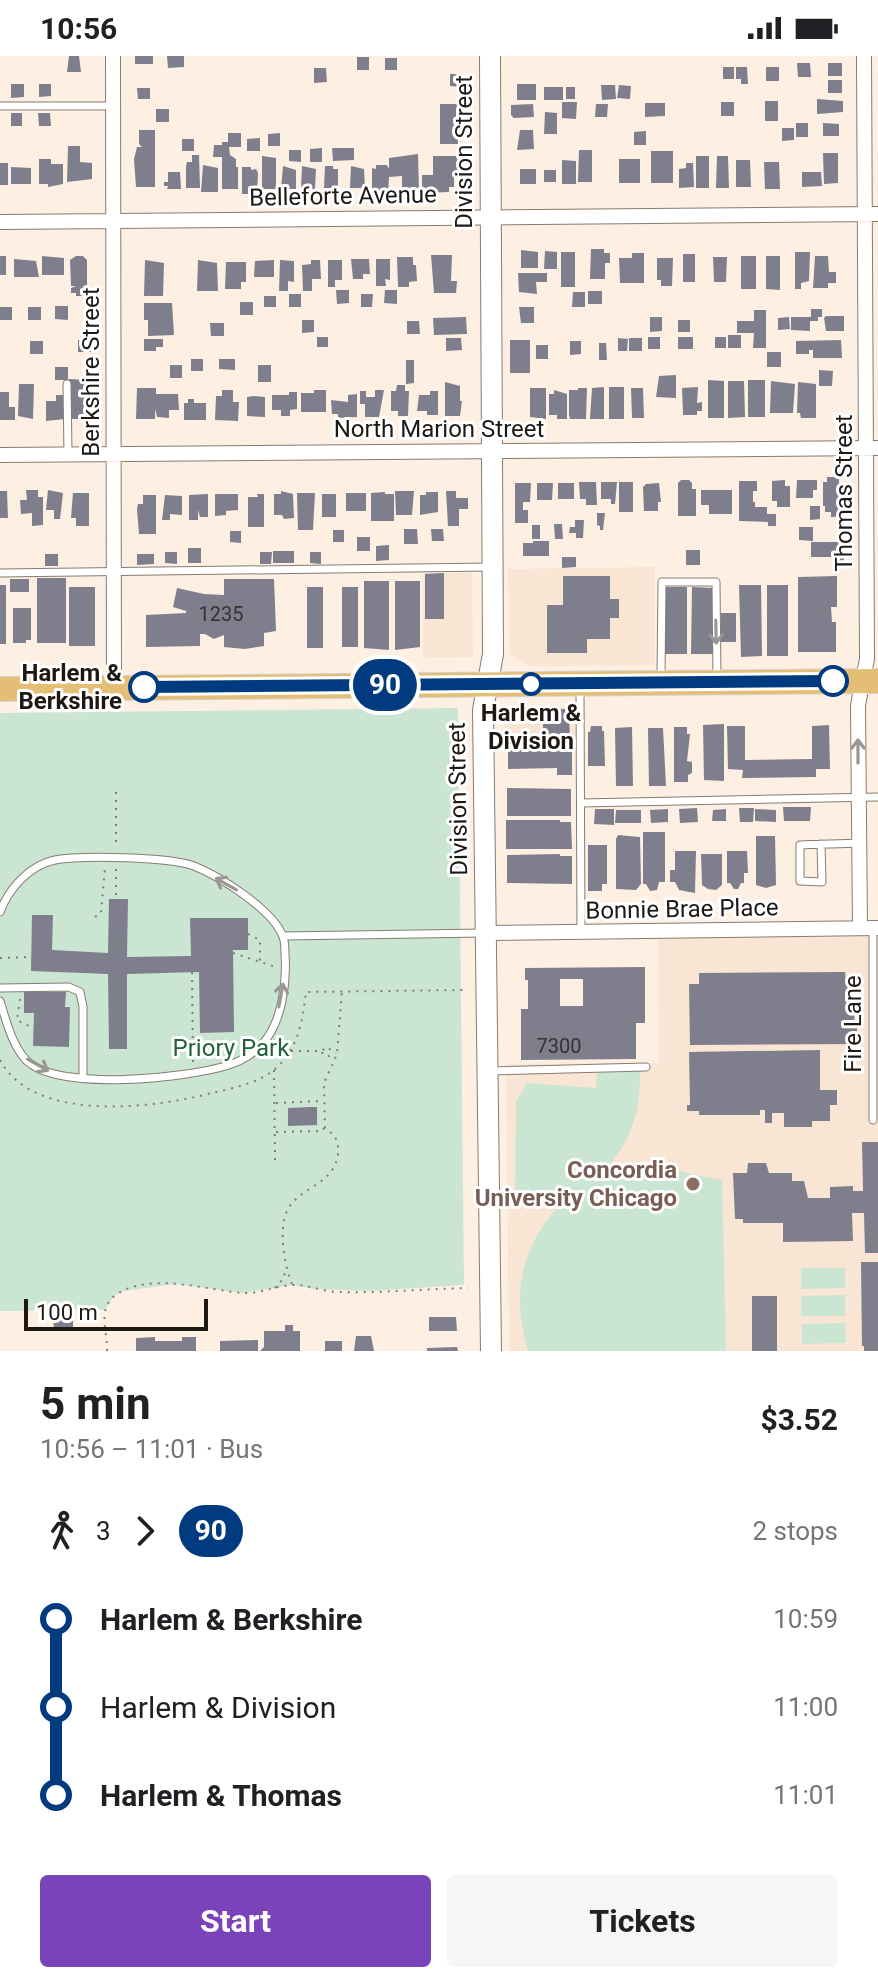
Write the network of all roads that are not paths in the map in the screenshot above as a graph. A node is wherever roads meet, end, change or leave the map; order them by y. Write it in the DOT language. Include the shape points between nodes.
graph roads {
  1 [pos="113,56"];
  2 [pos="490,56"];
  3 [pos="864,56"];
  4 [pos="0,106"];
  5 [pos="113,106"];
  6 [pos="871,214"];
  7 [pos="491,217"];
  8 [pos="113,220"];
  9 [pos="0,222"];
  10 [pos="67,384"];
  11 [pos="872,448"];
  12 [pos="492,451"];
  13 [pos="68,454"];
  14 [pos="114,454"];
  15 [pos="0,455"];
  16 [pos="492,567"];
  17 [pos="114,571"];
  18 [pos="0,573"];
  19 [pos="872,585"];
  20 [pos="717,682"];
  21 [pos="661,683"];
  22 [pos="489,684"];
  23 [pos="580,684"];
  24 [pos="114,688"];
  25 [pos="0,689"];
  26 [pos="866,689"];
  27 [pos="878,797"];
  28 [pos="859,798"];
  29 [pos="581,803"];
  30 [pos="859,843"];
  31 [pos="821,844"];
  32 [pos="0,912"];
  33 [pos="870,928"];
  34 [pos="581,932"];
  35 [pos="486,933"];
  36 [pos="283,936"];
  37 [pos="0,988"];
  38 [pos="0,1001"];
  39 [pos="875,1052"];
  40 [pos="646,1067"];
  41 [pos="488,1071"];
  42 [pos="83,1077"];
  43 [pos="873,1120"];
  44 [pos="491,1351"];
  1 -- 5 [label="street, Berkshire Street"];
  2 -- 7 [label="street, Division Street"];
  3 -- 6 [label="street, Thomas Street"];
  4 -- 5 [label="lane"];
  5 -- 8 [label="street, Berkshire Street"];
  6 -- 7 [label="street, Belleforte Avenue"];
  6 -- 11 [label="street, Thomas Street"];
  7 -- 8 [label="street, Belleforte Avenue"];
  7 -- 12 [label="street, Division Street"];
  8 -- 9 [label="street, Belleforte Avenue"];
  8 -- 14 [label="street, Berkshire Street"];
  10 -- 13 [label="lane"];
  11 -- 12 [label="street, North Marion Street"];
  11 -- 19 [label="street, Thomas Street"];
  12 -- 14 [label="street, North Marion Street"];
  12 -- 16 [label="street, Division Street"];
  13 -- 14 [label="street, North Marion Street"];
  13 -- 15 [label="street, North Marion Street"];
  14 -- 17 [label="street, Berkshire Street"];
  16 -- 17 [label="lane"];
  16 -- 22 [label="street, Division Street"];
  17 -- 18 [label="lane"];
  17 -- 24 [label="street, Berkshire Street"];
  19 -- 26 [label="street, Thomas Street"];
  20 -- 21 [label="main road"];
  21 -- 20 [label="lane, one-way" via="662,582 716,582"];
  20 -- 26 [label="main road"];
  21 -- 23 [label="main road"];
  22 -- 23 [label="main road"];
  22 -- 24 [label="main road"];
  22 -- 35 [label="street, Division Street" via="483,710"];
  23 -- 29 [label="lane"];
  24 -- 25 [label="main road"];
  28 -- 26 [label="street, Thomas Street, one-way"];
  27 -- 28 [label="lane"];
  28 -- 29 [label="lane"];
  28 -- 30 [label="street, Thomas Street"];
  29 -- 34 [label="lane"];
  30 -- 31 [label="lane"];
  30 -- 33 [label="street, Thomas Street"];
  31 -- 31 [label="lane" via="800,845 800,881 822,882"];
  36 -- 32 [label="lane, one-way" via="241,892 193,866 157,859 54,860 10,890"];
  33 -- 34 [label="street, Bonnie Brae Place"];
  33 -- 39 [label="lane, Fire Lane"];
  34 -- 35 [label="street, Bonnie Brae Place"];
  35 -- 36 [label="lane"];
  35 -- 41 [label="street, Division Street"];
  42 -- 36 [label="lane, one-way" via="137,1079 193,1072 251,1055 274,1026 285,970"];
  37 -- 42 [label="lane" via="69,987 80,992"];
  38 -- 42 [label="lane, one-way" via="27,1061 48,1072"];
  39 -- 43 [label="lane, Fire Lane"];
  40 -- 41 [label="lane"];
  41 -- 44 [label="street, Division Street"];
}
